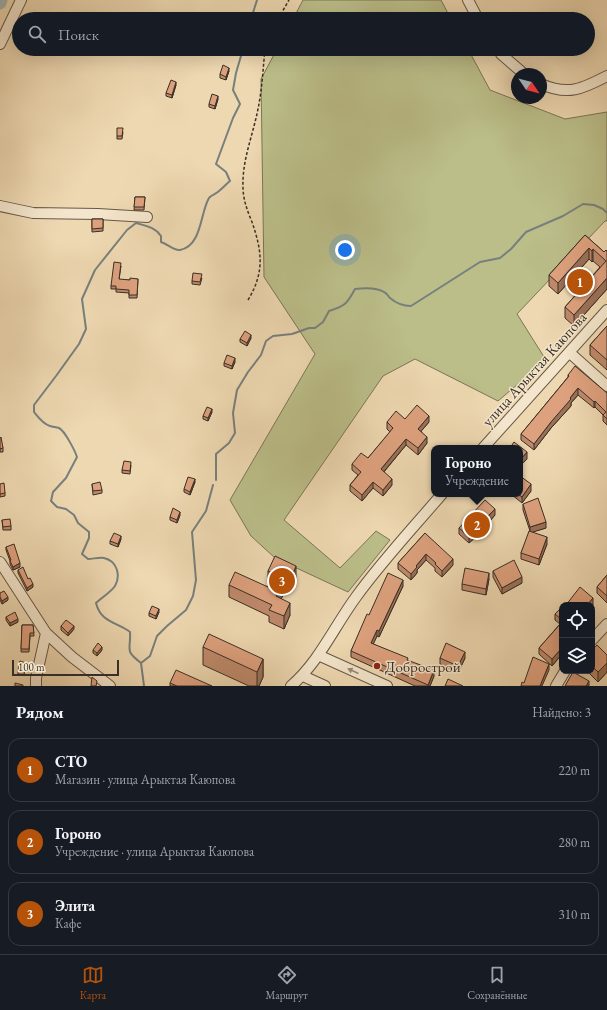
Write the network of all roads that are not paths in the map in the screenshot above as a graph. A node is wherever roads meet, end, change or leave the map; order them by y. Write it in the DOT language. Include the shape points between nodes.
graph roads {
  1 [pos="21,0"];
  2 [pos="468,0"];
  3 [pos="15,12"];
  4 [pos="474,12"];
  5 [pos="12,19"];
  6 [pos="0,44"];
  7 [pos="503,56"];
  8 [pos="517,68"];
  9 [pos="607,76"];
  10 [pos="547,87"];
  11 [pos="0,206"];
  12 [pos="147,217"];
  13 [pos="607,310"];
  14 [pos="570,353"];
  15 [pos="607,386"];
  16 [pos="486,445"];
  17 [pos="439,497"];
  18 [pos="0,562"];
  19 [pos="607,624"];
  20 [pos="46,633"];
  21 [pos="594,638"];
  22 [pos="318,655"];
  23 [pos="563,674"];
  24 [pos="303,676"];
  25 [pos="105,684"];
  26 [pos="36,686"];
  27 [pos="291,686"];
  28 [pos="325,686"];
  29 [pos="387,686"];
  30 [pos="556,686"];
  1 -- 3 [label="street"];
  2 -- 4 [label="street"];
  5 -- 6 [label="street"];
  7 -- 8 [label="street"];
  9 -- 10 [label="street" via="577,90 565,91"];
  11 -- 12 [label="street" via="33,213"];
  13 -- 14 [label="street, улица Арыктая Каюпова"];
  14 -- 15 [label="street"];
  14 -- 16 [label="street, улица Арыктая Каюпова"];
  17 -- 22 [label="street" via="372,574"];
  18 -- 20 [label="street"];
  19 -- 21 [label="street"];
  20 -- 25 [label="street"];
  20 -- 26 [label="street"];
  22 -- 24 [label="street"];
  29 -- 22 [label="street, one-way"];
  23 -- 30 [label="street"];
  24 -- 27 [label="street"];
  24 -- 28 [label="street"];
}
